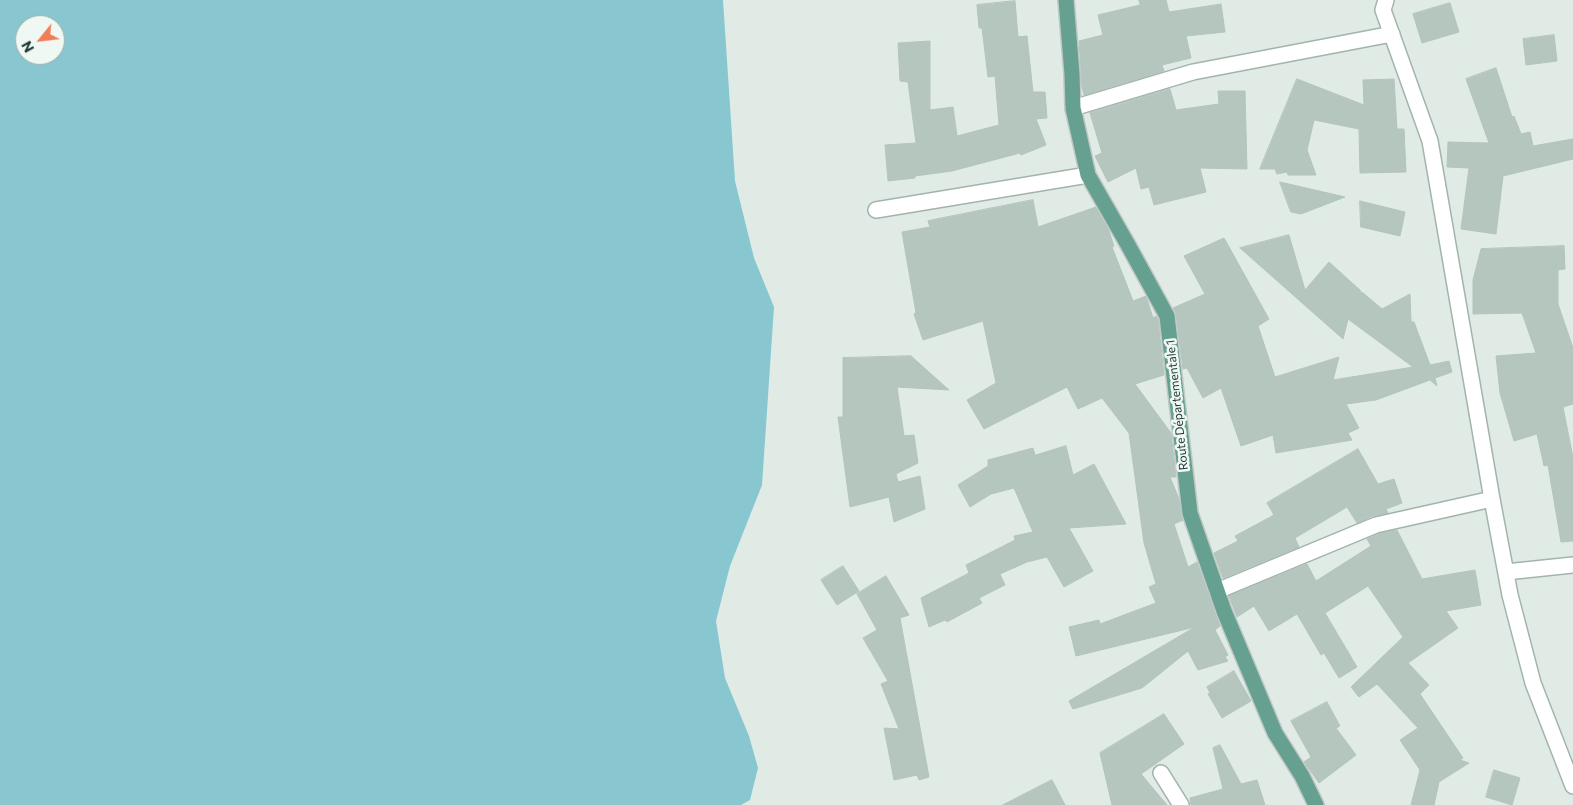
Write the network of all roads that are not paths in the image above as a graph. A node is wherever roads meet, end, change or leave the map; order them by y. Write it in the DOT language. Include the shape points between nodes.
graph roads {
  1 [pos="1066,0"];
  2 [pos="1386,0"];
  3 [pos="1392,34"];
  4 [pos="1072,108"];
  5 [pos="1088,175"];
  6 [pos="876,210"];
  7 [pos="1492,499"];
  8 [pos="1573,565"];
  9 [pos="1506,572"];
  10 [pos="1217,591"];
  11 [pos="1161,773"];
  12 [pos="1573,786"];
  13 [pos="1181,805"];
  14 [pos="1316,805"];
  1 -- 4 [label="main road, Route Départementale 1"];
  2 -- 3 [label="street" via="1383,10"];
  3 -- 4 [label="street" via="1193,72"];
  3 -- 7 [label="street" via="1430,141"];
  4 -- 5 [label="main road, Route Départementale 1"];
  5 -- 6 [label="street"];
  5 -- 10 [label="main road, Route Départementale 1" via="1167,316 1190,513"];
  7 -- 9 [label="street"];
  7 -- 10 [label="street" via="1376,525"];
  8 -- 9 [label="street"];
  9 -- 12 [label="street" via="1533,683"];
  10 -- 14 [label="main road, Route Départementale 1" via="1275,733"];
  11 -- 13 [label="street"];
}
